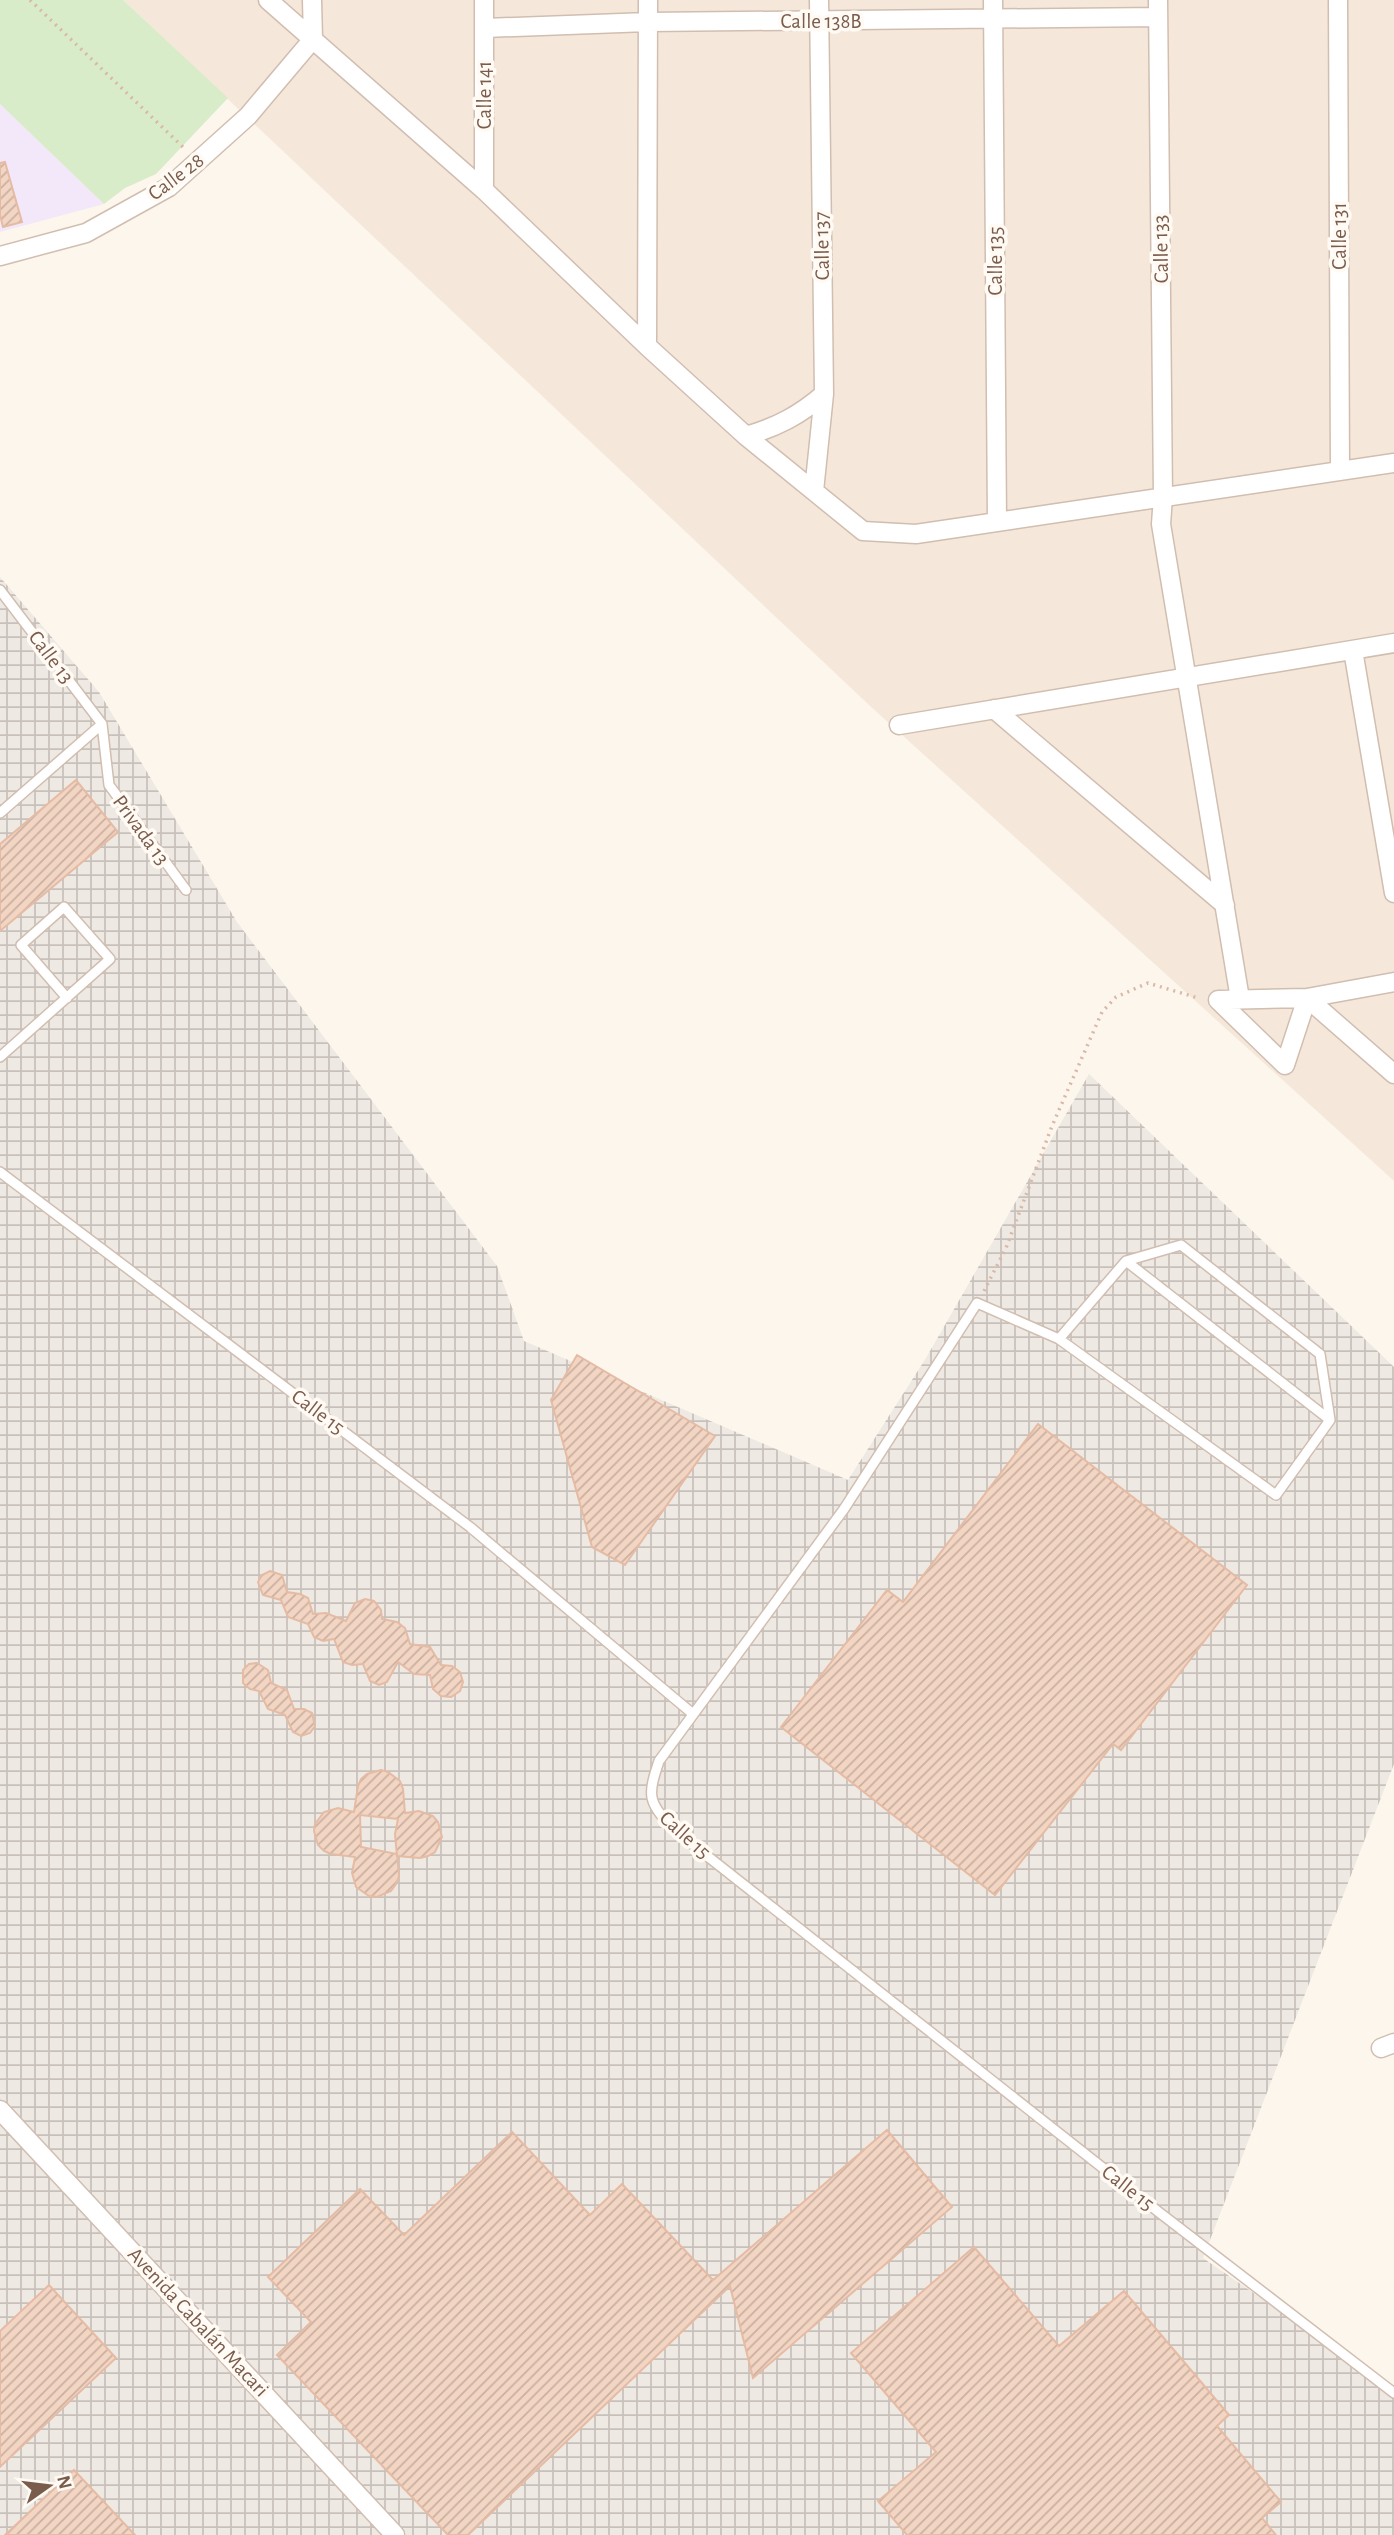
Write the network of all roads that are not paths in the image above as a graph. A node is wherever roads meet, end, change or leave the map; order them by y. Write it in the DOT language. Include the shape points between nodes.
graph roads {
  1 [pos="268,0"];
  2 [pos="312,0"];
  3 [pos="484,0"];
  4 [pos="648,0"];
  5 [pos="819,0"];
  6 [pos="993,0"];
  7 [pos="1338,0"];
  8 [pos="1158,9"];
  9 [pos="993,19"];
  10 [pos="819,21"];
  11 [pos="648,22"];
  12 [pos="485,28"];
  13 [pos="313,39"];
  14 [pos="484,190"];
  15 [pos="0,256"];
  16 [pos="647,346"];
  17 [pos="824,394"];
  18 [pos="747,436"];
  19 [pos="1394,463"];
  20 [pos="1340,471"];
  21 [pos="814,491"];
  22 [pos="1163,497"];
  23 [pos="997,522"];
  24 [pos="0,590"];
  25 [pos="1394,643"];
  26 [pos="1353,650"];
  27 [pos="1187,677"];
  28 [pos="994,709"];
  29 [pos="102,724"];
  30 [pos="899,725"];
  31 [pos="0,813"];
  32 [pos="186,890"];
  33 [pos="1394,893"];
  34 [pos="1224,905"];
  35 [pos="1394,982"];
  36 [pos="66,998"];
  37 [pos="1307,998"];
  38 [pos="1240,999"];
  39 [pos="0,1056"];
  40 [pos="1394,1074"];
  41 [pos="0,1172"];
  42 [pos="1126,1261"];
  43 [pos="1059,1339"];
  44 [pos="1330,1420"];
  45 [pos="693,1714"];
  46 [pos="0,2110"];
  47 [pos="1394,2393"];
  48 [pos="395,2535"];
  1 -- 13 [label="street"];
  2 -- 13 [label="street"];
  3 -- 12 [label="street, Calle 141"];
  4 -- 11 [label="street"];
  5 -- 10 [label="street, Calle 137"];
  6 -- 9 [label="street, Calle 135"];
  7 -- 20 [label="street, Calle 131"];
  8 -- 9 [label="street, Calle 138B"];
  8 -- 22 [label="street, Calle 133"];
  9 -- 10 [label="street, Calle 138B"];
  9 -- 23 [label="street, Calle 135"];
  10 -- 11 [label="street, Calle 138B"];
  10 -- 17 [label="street, Calle 137"];
  11 -- 12 [label="street, Calle 138B"];
  11 -- 16 [label="street"];
  12 -- 14 [label="street, Calle 141"];
  13 -- 14 [label="street"];
  13 -- 15 [label="street, Calle 28" via="248,116 169,187 86,233"];
  14 -- 16 [label="street"];
  16 -- 18 [label="street"];
  17 -- 18 [label="street" via="775,428"];
  17 -- 21 [label="street, Calle 137"];
  18 -- 21 [label="street"];
  19 -- 20 [label="street"];
  20 -- 22 [label="street"];
  21 -- 23 [label="street" via="863,531 916,534"];
  22 -- 23 [label="street"];
  22 -- 27 [label="street, Calle 133" via="1161,524"];
  24 -- 29 [label="lane, Calle 13"];
  25 -- 26 [label="street"];
  26 -- 27 [label="street"];
  26 -- 33 [label="street"];
  27 -- 28 [label="street"];
  27 -- 34 [label="street, Calle 133"];
  28 -- 30 [label="street"];
  28 -- 34 [label="street"];
  29 -- 31 [label="lane"];
  29 -- 32 [label="lane, Privada 13" via="109,785"];
  34 -- 38 [label="street, Calle 133"];
  35 -- 37 [label="street"];
  36 -- 36 [label="lane" via="110,959 64,907 20,945"];
  36 -- 39 [label="lane"];
  37 -- 38 [label="street"];
  37 -- 38 [label="street" via="1285,1065 1218,1000"];
  37 -- 40 [label="street"];
  41 -- 45 [label="lane, Calle 15" via="470,1527"];
  42 -- 43 [label="lane"];
  42 -- 44 [label="lane"];
  42 -- 44 [label="lane" via="1181,1245 1192,1253 1320,1354"];
  43 -- 44 [label="lane" via="1276,1495"];
  43 -- 45 [label="lane" via="977,1303 844,1509"];
  45 -- 47 [label="lane, Calle 15" via="659,1761 650,1789 655,1809 673,1829"];
  46 -- 48 [label="street, Avenida Cabalán Macari"];
}
